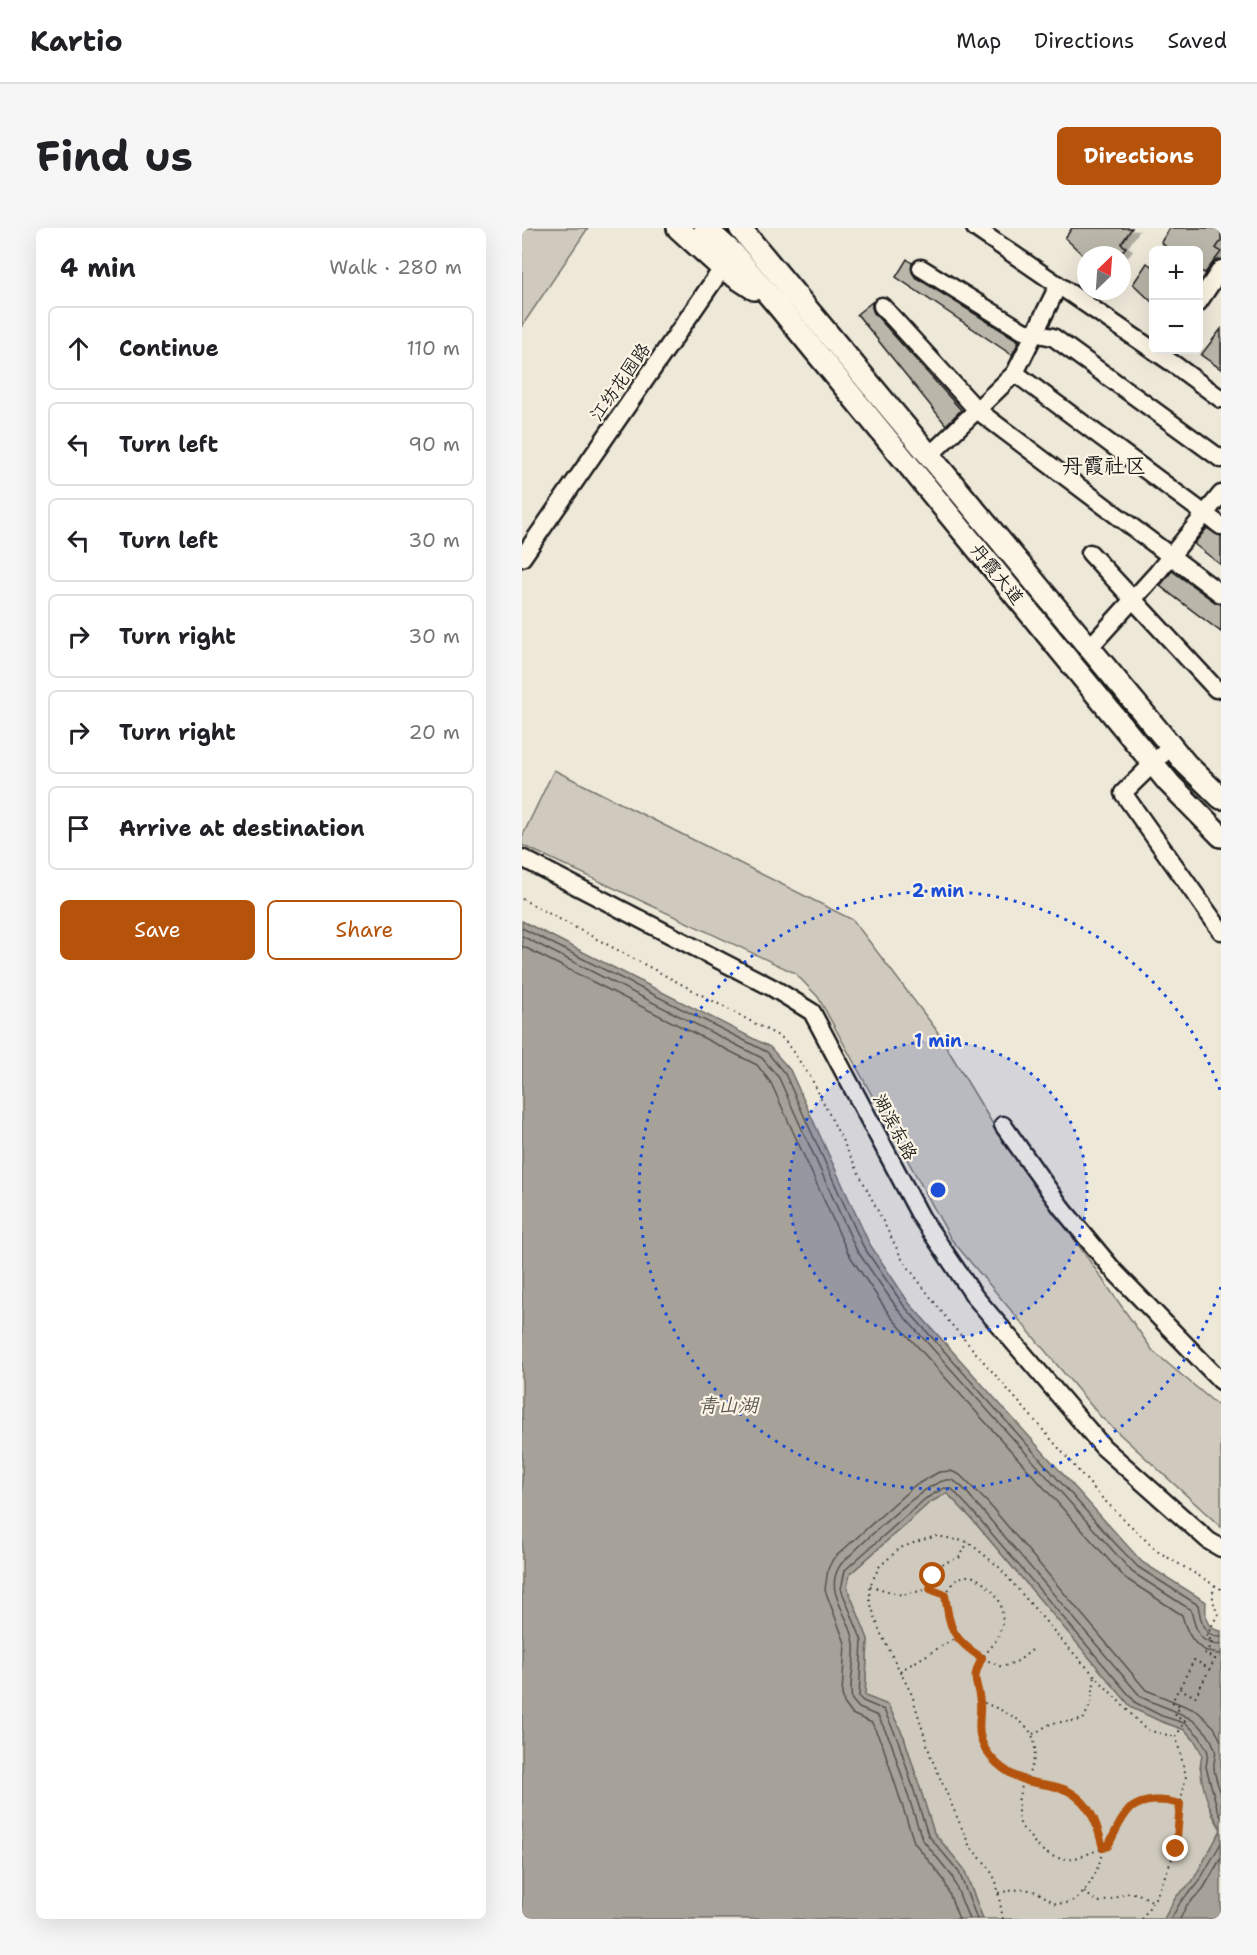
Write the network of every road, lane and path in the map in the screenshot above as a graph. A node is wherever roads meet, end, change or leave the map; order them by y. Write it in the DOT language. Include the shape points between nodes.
graph roads {
  1 [pos="678,228"];
  2 [pos="705,228"];
  3 [pos="975,228"];
  4 [pos="734,239"];
  5 [pos="921,268"];
  6 [pos="1221,269"];
  7 [pos="1058,286"];
  8 [pos="786,299"];
  9 [pos="1200,300"];
  10 [pos="882,306"];
  11 [pos="1035,334"];
  12 [pos="1015,373"];
  13 [pos="1221,399"];
  14 [pos="977,410"];
  15 [pos="930,455"];
  16 [pos="1221,459"];
  17 [pos="1221,494"];
  18 [pos="1205,514"];
  19 [pos="1221,526"];
  20 [pos="1090,553"];
  21 [pos="1171,556"];
  22 [pos="522,558"];
  23 [pos="1221,594"];
  24 [pos="1133,600"];
  25 [pos="1089,648"];
  26 [pos="1216,689"];
  27 [pos="1171,746"];
  28 [pos="1153,763"];
  29 [pos="1221,798"];
  30 [pos="1221,836"];
  31 [pos="522,858"];
  32 [pos="522,899"];
  33 [pos="1221,931"];
  34 [pos="1003,1125"];
  35 [pos="1221,1381"];
  36 [pos="968,1542"];
  37 [pos="1220,1547"];
  38 [pos="1215,1585"];
  39 [pos="870,1586"];
  40 [pos="1221,1588"];
  41 [pos="930,1589"];
  42 [pos="945,1595"];
  43 [pos="1220,1614"];
  44 [pos="957,1637"];
  45 [pos="1032,1650"];
  46 [pos="982,1658"];
  47 [pos="1210,1669"];
  48 [pos="900,1672"];
  49 [pos="1095,1675"];
  50 [pos="1179,1688"];
  51 [pos="980,1701"];
  52 [pos="1033,1734"];
  53 [pos="1176,1737"];
  54 [pos="1025,1780"];
  55 [pos="1180,1804"];
  56 [pos="1103,1848"];
  57 [pos="1084,1892"];
  58 [pos="998,1893"];
  59 [pos="1153,1902"];
  60 [pos="1003,1919"];
  61 [pos="1142,1919"];
  1 -- 4 [label="main road, 丹霞大道"];
  2 -- 4 [label="main road, 丹霞大道"];
  3 -- 7 [label="street"];
  4 -- 8 [label="main road, 丹霞大道"];
  4 -- 8 [label="main road, 丹霞大道"];
  4 -- 22 [label="street, 江纺花园路"];
  5 -- 11 [label="street" via="1023,332"];
  6 -- 9 [label="street"];
  7 -- 11 [label="street"];
  7 -- 13 [label="street"];
  8 -- 15 [label="main road, 丹霞大道"];
  8 -- 28 [label="main road, 丹霞大道"];
  10 -- 14 [label="street"];
  11 -- 12 [label="street"];
  11 -- 16 [label="street" via="1053,337"];
  12 -- 14 [label="street"];
  12 -- 18 [label="street"];
  14 -- 15 [label="street"];
  14 -- 21 [label="street"];
  15 -- 25 [label="main road, 丹霞大道"];
  17 -- 18 [label="street"];
  18 -- 19 [label="street"];
  18 -- 21 [label="street"];
  20 -- 24 [label="street"];
  21 -- 23 [label="street"];
  21 -- 24 [label="street"];
  24 -- 25 [label="street"];
  24 -- 26 [label="street"];
  25 -- 27 [label="main road, 丹霞大道"];
  27 -- 28 [label="street"];
  27 -- 29 [label="main road, 丹霞大道"];
  28 -- 30 [label="main road, 丹霞大道"];
  28 -- 33 [label="street" via="1123,793"];
  31 -- 37 [label="street, 湖滨东路" via="812,1012 921,1217 975,1297 1103,1447"];
  32 -- 38 [label="path" via="784,1039 811,1078 902,1259 950,1323 1103,1499 1157,1551"];
  34 -- 35 [label="street" via="1114,1271"];
  36 -- 39 [label="path" via="937,1536 900,1548 879,1567"];
  36 -- 41 [label="path" via="960,1557 936,1566"];
  36 -- 49 [label="path" via="998,1566"];
  38 -- 40 [label="path"];
  38 -- 43 [label="path" via="1212,1594"];
  39 -- 41 [label="path" via="902,1594"];
  39 -- 48 [label="path" via="870,1602 879,1632"];
  41 -- 42 [label="path"];
  42 -- 44 [label="path" via="948,1617"];
  42 -- 46 [label="path" via="956,1579 969,1576 994,1592 1002,1607 1002,1628"];
  43 -- 47 [label="path" via="1206,1637 1213,1641 1205,1654 1215,1659"];
  44 -- 46 [label="path"];
  44 -- 48 [label="path"];
  45 -- 46 [label="path" via="1002,1667"];
  46 -- 51 [label="path" via="975,1683"];
  47 -- 50 [label="path" via="1195,1697"];
  47 -- 50 [label="path" via="1194,1660"];
  48 -- 58 [label="path" via="970,1847 988,1866"];
  49 -- 52 [label="path" via="1091,1703 1083,1720 1052,1723"];
  49 -- 53 [label="path" via="1146,1730"];
  50 -- 53 [label="path" via="1172,1702 1180,1706 1175,1716 1185,1721"];
  51 -- 52 [label="path" via="1005,1711"];
  51 -- 54 [label="path" via="980,1734 987,1754 999,1766"];
  52 -- 54 [label="path" via="1032,1767"];
  53 -- 55 [label="path" via="1186,1776"];
  54 -- 56 [label="path" via="1077,1796 1096,1822"];
  54 -- 56 [label="path" via="1018,1806 1020,1823 1041,1850 1048,1856 1070,1860"];
  55 -- 56 [label="path" via="1165,1799 1144,1802 1129,1810"];
  55 -- 59 [label="path" via="1176,1849"];
  56 -- 57 [label="path" via="1096,1873"];
  57 -- 58 [label="path" via="1074,1901 1056,1904 1038,1891 1023,1888"];
  57 -- 59 [label="path" via="1098,1902 1138,1892"];
  58 -- 60 [label="path"];
  59 -- 61 [label="path"];
}
